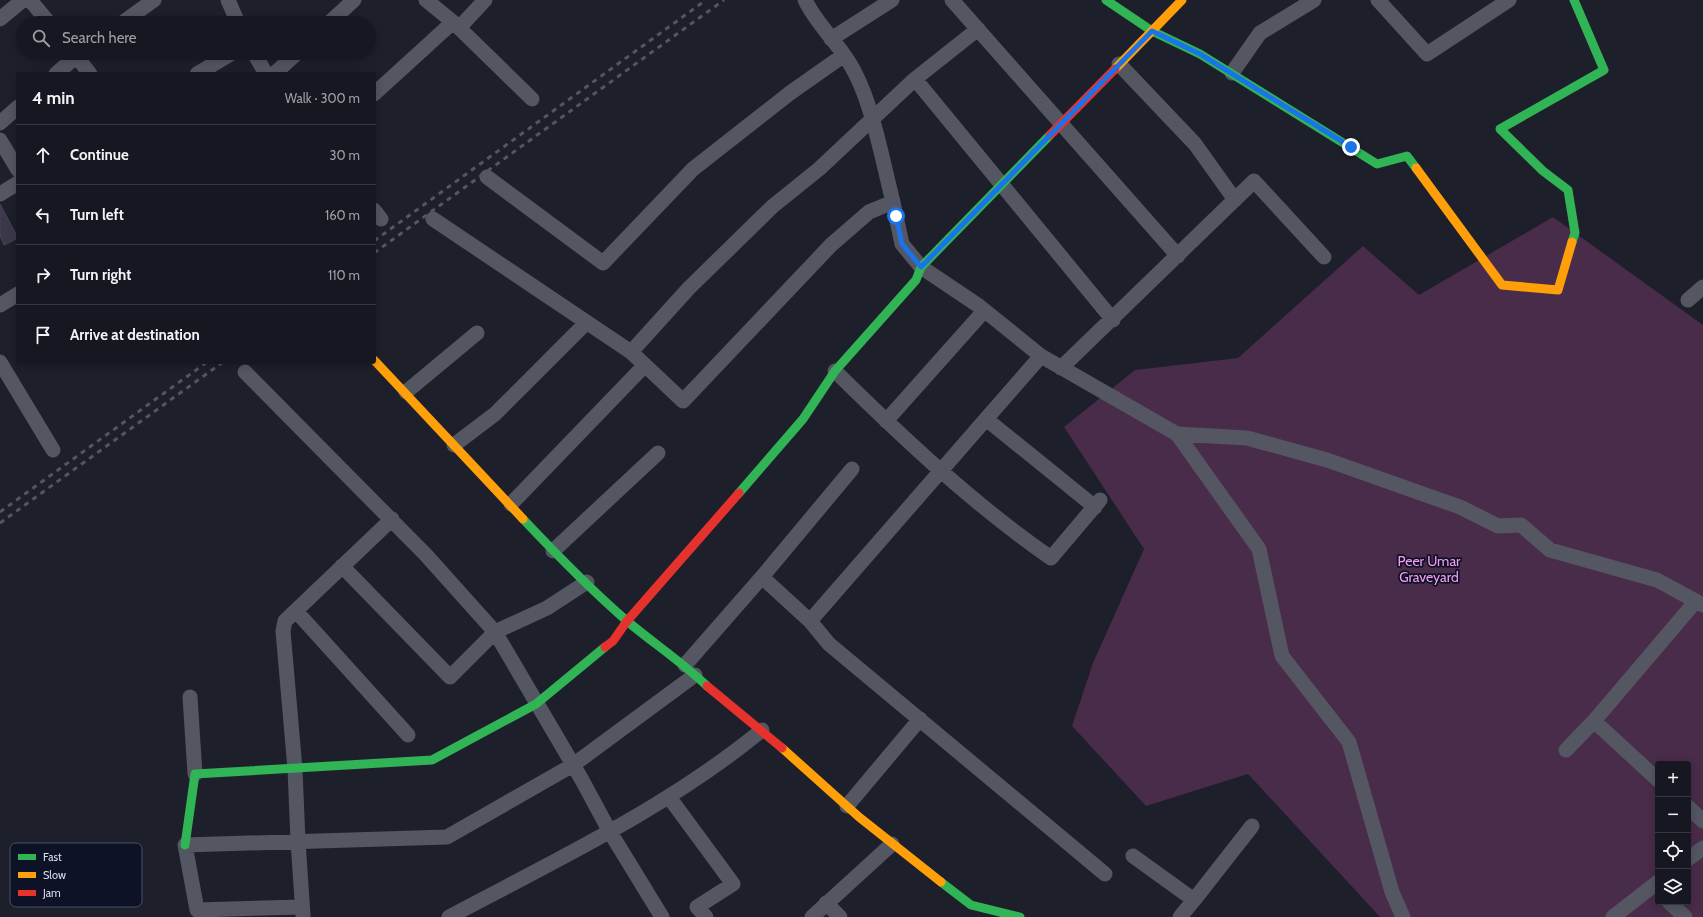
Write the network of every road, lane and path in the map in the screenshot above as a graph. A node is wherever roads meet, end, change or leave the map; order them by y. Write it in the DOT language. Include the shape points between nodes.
graph roads {
  1 [pos="23,0"];
  2 [pos="30,0"];
  3 [pos="154,0"];
  4 [pos="228,0"];
  5 [pos="354,0"];
  6 [pos="426,0"];
  7 [pos="486,0"];
  8 [pos="805,0"];
  9 [pos="892,0"];
  10 [pos="952,0"];
  11 [pos="1106,0"];
  12 [pos="1182,0"];
  13 [pos="1314,0"];
  14 [pos="1378,0"];
  15 [pos="1509,0"];
  16 [pos="1574,0"];
  17 [pos="1293,5"];
  18 [pos="43,16"];
  19 [pos="132,16"];
  20 [pos="235,16"];
  21 [pos="337,16"];
  22 [pos="0,19"];
  23 [pos="456,25"];
  24 [pos="978,29"];
  25 [pos="1152,31"];
  26 [pos="831,39"];
  27 [pos="844,55"];
  28 [pos="71,60"];
  29 [pos="81,60"];
  30 [pos="220,60"];
  31 [pos="258,60"];
  32 [pos="289,60"];
  33 [pos="1119,64"];
  34 [pos="58,72"];
  35 [pos="89,72"];
  36 [pos="200,72"];
  37 [pos="265,72"];
  38 [pos="276,72"];
  39 [pos="1232,73"];
  40 [pos="915,79"];
  41 [pos="376,92"];
  42 [pos="532,99"];
  43 [pos="16,109"];
  44 [pos="872,121"];
  45 [pos="0,123"];
  46 [pos="1061,124"];
  47 [pos="0,140"];
  48 [pos="16,167"];
  49 [pos="487,177"];
  50 [pos="16,183"];
  51 [pos="1002,184"];
  52 [pos="0,194"];
  53 [pos="1235,200"];
  54 [pos="893,202"];
  55 [pos="433,220"];
  56 [pos="1178,256"];
  57 [pos="1324,257"];
  58 [pos="921,267"];
  59 [pos="1703,287"];
  60 [pos="16,295"];
  61 [pos="1688,300"];
  62 [pos="0,305"];
  63 [pos="984,311"];
  64 [pos="1114,320"];
  65 [pos="586,323"];
  66 [pos="478,332"];
  67 [pos="631,352"];
  68 [pos="1041,356"];
  69 [pos="0,362"];
  70 [pos="376,362"];
  71 [pos="645,366"];
  72 [pos="1061,368"];
  73 [pos="835,371"];
  74 [pos="245,372"];
  75 [pos="406,392"];
  76 [pos="986,419"];
  77 [pos="886,421"];
  78 [pos="1177,434"];
  79 [pos="454,445"];
  80 [pos="53,450"];
  81 [pos="658,453"];
  82 [pos="852,469"];
  83 [pos="941,471"];
  84 [pos="511,504"];
  85 [pos="392,519"];
  86 [pos="552,551"];
  87 [pos="342,566"];
  88 [pos="762,577"];
  89 [pos="587,582"];
  90 [pos="1699,603"];
  91 [pos="296,611"];
  92 [pos="627,621"];
  93 [pos="810,621"];
  94 [pos="495,632"];
  95 [pos="690,670"];
  96 [pos="190,697"];
  97 [pos="536,704"];
  98 [pos="920,718"];
  99 [pos="1594,721"];
  100 [pos="762,730"];
  101 [pos="408,735"];
  102 [pos="1566,750"];
  103 [pos="573,765"];
  104 [pos="295,769"];
  105 [pos="195,774"];
  106 [pos="1655,777"];
  107 [pos="669,797"];
  108 [pos="847,806"];
  109 [pos="1691,810"];
  110 [pos="1703,821"];
  111 [pos="1252,826"];
  112 [pos="610,832"];
  113 [pos="298,841"];
  114 [pos="892,844"];
  115 [pos="185,845"];
  116 [pos="1703,848"];
  117 [pos="1133,856"];
  118 [pos="1691,857"];
  119 [pos="1105,874"];
  120 [pos="1655,887"];
  121 [pos="1194,900"];
  122 [pos="826,903"];
  123 [pos="1672,905"];
  124 [pos="303,912"];
  125 [pos="449,917"];
  126 [pos="662,917"];
  127 [pos="706,917"];
  128 [pos="812,917"];
  129 [pos="840,917"];
  130 [pos="1020,917"];
  131 [pos="1180,917"];
  132 [pos="1403,917"];
  133 [pos="1613,917"];
  134 [pos="1685,917"];
  1 -- 22 [label="street"];
  2 -- 18 [label="street"];
  3 -- 19 [label="street"];
  4 -- 20 [label="street"];
  5 -- 21 [label="street"];
  6 -- 23 [label="street"];
  7 -- 23 [label="street"];
  8 -- 26 [label="street" via="812,15"];
  9 -- 26 [label="street"];
  10 -- 24 [label="street"];
  11 -- 25 [label="street"];
  12 -- 25 [label="street"];
  13 -- 17 [label="street"];
  14 -- 15 [label="street" via="1427,54"];
  16 -- 39 [label="street" via="1604,70 1500,129 1543,171 1568,190 1575,233 1558,290 1502,284 1407,156 1377,164"];
  17 -- 39 [label="street" via="1260,33"];
  23 -- 41 [label="street"];
  23 -- 42 [label="street"];
  24 -- 40 [label="street"];
  24 -- 46 [label="street"];
  25 -- 33 [label="street"];
  25 -- 39 [label="street"];
  26 -- 27 [label="street"];
  27 -- 44 [label="street" via="856,73"];
  27 -- 49 [label="street" via="790,93 693,169 603,263"];
  28 -- 34 [label="street"];
  29 -- 35 [label="street"];
  30 -- 36 [label="street"];
  31 -- 37 [label="street"];
  32 -- 38 [label="street"];
  33 -- 46 [label="street"];
  33 -- 53 [label="street" via="1195,144"];
  40 -- 44 [label="street"];
  40 -- 51 [label="street"];
  43 -- 45 [label="street"];
  44 -- 54 [label="street"];
  44 -- 67 [label="street" via="773,206 690,288"];
  46 -- 51 [label="street"];
  46 -- 56 [label="street"];
  47 -- 48 [label="street"];
  50 -- 52 [label="street"];
  51 -- 58 [label="street"];
  51 -- 64 [label="street"];
  53 -- 56 [label="street"];
  53 -- 57 [label="street" via="1254,181"];
  54 -- 58 [label="street" via="902,244"];
  54 -- 71 [label="street" via="869,212 831,244 683,401"];
  55 -- 65 [label="street"];
  56 -- 64 [label="street"];
  58 -- 63 [label="street"];
  58 -- 73 [label="street" via="916,280"];
  59 -- 61 [label="street"];
  60 -- 62 [label="street"];
  63 -- 68 [label="street"];
  63 -- 77 [label="street"];
  64 -- 72 [label="street"];
  65 -- 67 [label="street"];
  65 -- 79 [label="street" via="495,414"];
  66 -- 75 [label="street"];
  67 -- 71 [label="street"];
  68 -- 72 [label="street"];
  68 -- 76 [label="street"];
  69 -- 80 [label="street"];
  70 -- 75 [label="street"];
  71 -- 84 [label="street"];
  72 -- 78 [label="street"];
  73 -- 77 [label="street"];
  73 -- 92 [label="street" via="803,419"];
  74 -- 85 [label="street"];
  75 -- 79 [label="street"];
  76 -- 83 [label="street"];
  76 -- 83 [label="street" via="1098,503 1051,558 1011,531"];
  77 -- 83 [label="street"];
  78 -- 90 [label="street" via="1247,438 1327,460 1460,507 1498,526 1521,525 1550,550 1657,580"];
  78 -- 132 [label="street" via="1259,549 1282,656 1349,742 1392,892"];
  79 -- 84 [label="street"];
  81 -- 86 [label="street"];
  82 -- 88 [label="street"];
  83 -- 93 [label="street"];
  84 -- 86 [label="street"];
  85 -- 87 [label="street"];
  85 -- 94 [label="street"];
  86 -- 89 [label="street"];
  87 -- 91 [label="street"];
  87 -- 94 [label="street" via="450,677"];
  88 -- 93 [label="street"];
  88 -- 95 [label="street"];
  89 -- 92 [label="street"];
  89 -- 94 [label="street" via="547,608"];
  90 -- 99 [label="street"];
  91 -- 101 [label="street"];
  91 -- 104 [label="street" via="285,622 283,631"];
  92 -- 95 [label="street"];
  92 -- 97 [label="street" via="614,641"];
  93 -- 98 [label="street" via="829,644"];
  94 -- 97 [label="street"];
  95 -- 100 [label="street"];
  95 -- 103 [label="street"];
  96 -- 105 [label="street"];
  97 -- 103 [label="street"];
  97 -- 104 [label="street" via="432,760"];
  98 -- 108 [label="street"];
  98 -- 119 [label="street"];
  99 -- 102 [label="street"];
  99 -- 106 [label="street"];
  100 -- 107 [label="street" via="730,757"];
  100 -- 108 [label="street"];
  103 -- 112 [label="street"];
  103 -- 113 [label="street" via="447,837"];
  104 -- 105 [label="street"];
  104 -- 113 [label="street"];
  105 -- 115 [label="street"];
  107 -- 112 [label="street"];
  107 -- 127 [label="street" via="733,884 697,907"];
  108 -- 114 [label="street"];
  109 -- 110 [label="street"];
  111 -- 121 [label="street"];
  112 -- 125 [label="street"];
  112 -- 126 [label="street"];
  113 -- 115 [label="street"];
  113 -- 124 [label="street"];
  114 -- 122 [label="street"];
  114 -- 130 [label="street" via="971,905"];
  115 -- 124 [label="street" via="197,910"];
  116 -- 118 [label="street"];
  117 -- 121 [label="street"];
  120 -- 133 [label="street"];
  121 -- 131 [label="street"];
  122 -- 128 [label="street"];
  122 -- 129 [label="street"];
  123 -- 134 [label="street"];
}
